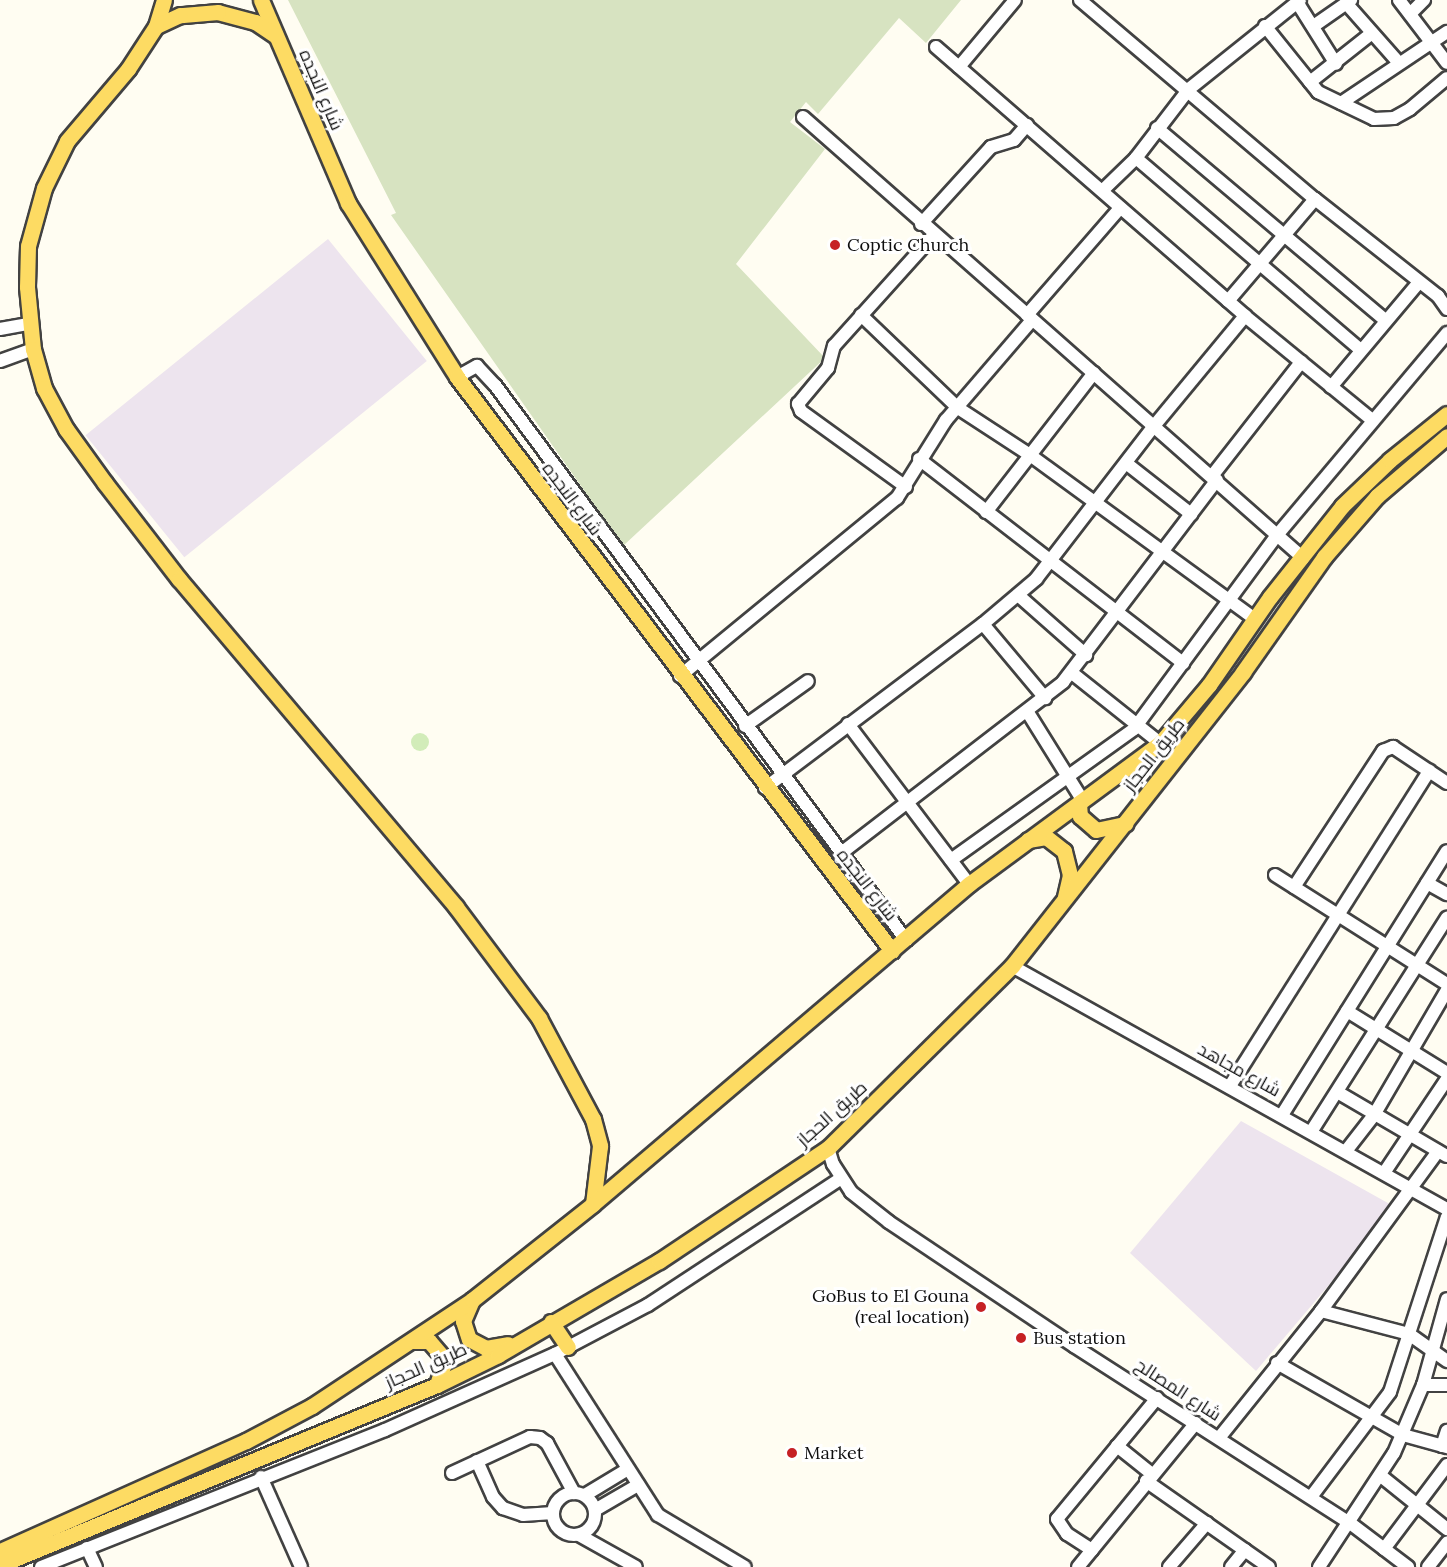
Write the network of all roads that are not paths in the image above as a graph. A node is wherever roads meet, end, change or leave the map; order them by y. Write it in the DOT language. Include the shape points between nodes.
graph roads {
  1 [pos="164,0"];
  2 [pos="261,0"];
  3 [pos="1015,0"];
  4 [pos="1080,0"];
  5 [pos="1399,0"];
  6 [pos="1424,0"];
  7 [pos="1299,1"];
  8 [pos="1348,2"];
  9 [pos="1410,14"];
  10 [pos="1315,25"];
  11 [pos="156,26"];
  12 [pos="1265,26"];
  13 [pos="1447,32"];
  14 [pos="1372,33"];
  15 [pos="276,36"];
  16 [pos="1432,44"];
  17 [pos="936,47"];
  18 [pos="1399,63"];
  19 [pos="1447,63"];
  20 [pos="1336,64"];
  21 [pos="959,67"];
  22 [pos="1447,78"];
  23 [pos="1310,82"];
  24 [pos="1189,89"];
  25 [pos="1341,103"];
  26 [pos="802,117"];
  27 [pos="1027,125"];
  28 [pos="1157,128"];
  29 [pos="1136,158"];
  30 [pos="1103,190"];
  31 [pos="1316,199"];
  32 [pos="1120,208"];
  33 [pos="921,224"];
  34 [pos="934,235"];
  35 [pos="1284,236"];
  36 [pos="1260,264"];
  37 [pos="1419,282"];
  38 [pos="1228,301"];
  39 [pos="1447,309"];
  40 [pos="861,315"];
  41 [pos="1245,316"];
  42 [pos="1030,317"];
  43 [pos="1385,320"];
  44 [pos="29,324"];
  45 [pos="0,329"];
  46 [pos="1447,333"];
  47 [pos="33,349"];
  48 [pos="1360,349"];
  49 [pos="0,361"];
  50 [pos="1301,362"];
  51 [pos="1094,372"];
  52 [pos="457,377"];
  53 [pos="1331,387"];
  54 [pos="958,408"];
  55 [pos="1447,414"];
  56 [pos="1372,420"];
  57 [pos="1154,426"];
  58 [pos="1447,436"];
  59 [pos="1030,454"];
  60 [pos="918,459"];
  61 [pos="1126,463"];
  62 [pos="1214,478"];
  63 [pos="906,487"];
  64 [pos="1096,502"];
  65 [pos="986,512"];
  66 [pos="1191,514"];
  67 [pos="1278,534"];
  68 [pos="1164,551"];
  69 [pos="1303,558"];
  70 [pos="1052,562"];
  71 [pos="1018,594"];
  72 [pos="1230,599"];
  73 [pos="1118,613"];
  74 [pos="1256,619"];
  75 [pos="983,624"];
  76 [pos="1086,655"];
  77 [pos="697,662"];
  78 [pos="1183,663"];
  79 [pos="1072,672"];
  80 [pos="680,676"];
  81 [pos="808,681"];
  82 [pos="1044,698"];
  83 [pos="1027,711"];
  84 [pos="848,724"];
  85 [pos="1138,725"];
  86 [pos="745,726"];
  87 [pos="1160,743"];
  88 [pos="1429,771"];
  89 [pos="782,775"];
  90 [pos="1068,778"];
  91 [pos="1447,783"];
  92 [pos="765,788"];
  93 [pos="907,802"];
  94 [pos="1081,802"];
  95 [pos="1125,824"];
  96 [pos="1024,840"];
  97 [pos="1447,851"];
  98 [pos="840,854"];
  99 [pos="951,860"];
  100 [pos="1275,875"];
  101 [pos="1427,883"];
  102 [pos="969,884"];
  103 [pos="1294,887"];
  104 [pos="1447,894"];
  105 [pos="1064,903"];
  106 [pos="1337,915"];
  107 [pos="1447,918"];
  108 [pos="906,940"];
  109 [pos="1386,949"];
  110 [pos="892,951"];
  111 [pos="1012,966"];
  112 [pos="1418,967"];
  113 [pos="1447,984"];
  114 [pos="1447,990"];
  115 [pos="1347,1011"];
  116 [pos="1377,1031"];
  117 [pos="1412,1052"];
  118 [pos="1447,1074"];
  119 [pos="1447,1079"];
  120 [pos="1230,1086"];
  121 [pos="1339,1093"];
  122 [pos="1282,1115"];
  123 [pos="1374,1115"];
  124 [pos="1311,1132"];
  125 [pos="1409,1135"];
  126 [pos="828,1148"];
  127 [pos="1346,1151"];
  128 [pos="1443,1154"];
  129 [pos="1384,1173"];
  130 [pos="840,1179"];
  131 [pos="1413,1189"];
  132 [pos="593,1204"];
  133 [pos="1446,1208"];
  134 [pos="1447,1299"];
  135 [pos="472,1300"];
  136 [pos="1321,1311"];
  137 [pos="551,1322"];
  138 [pos="1409,1334"];
  139 [pos="414,1341"];
  140 [pos="520,1342"];
  141 [pos="1432,1350"];
  142 [pos="562,1351"];
  143 [pos="1447,1362"];
  144 [pos="1277,1363"];
  145 [pos="437,1385"];
  146 [pos="1423,1385"];
  147 [pos="1447,1385"];
  148 [pos="1157,1398"];
  149 [pos="1373,1418"];
  150 [pos="1196,1423"];
  151 [pos="1447,1431"];
  152 [pos="1403,1435"];
  153 [pos="1218,1438"];
  154 [pos="307,1439"];
  155 [pos="1117,1446"];
  156 [pos="1445,1447"];
  157 [pos="315,1456"];
  158 [pos="477,1461"];
  159 [pos="1447,1465"];
  160 [pos="628,1469"];
  161 [pos="452,1473"];
  162 [pos="1381,1476"];
  163 [pos="261,1477"];
  164 [pos="1149,1477"];
  165 [pos="1443,1479"];
  166 [pos="638,1485"];
  167 [pos="580,1494"];
  168 [pos="1311,1497"];
  169 [pos="1418,1505"];
  170 [pos="595,1509"];
  171 [pos="553,1513"];
  172 [pos="1350,1522"];
  173 [pos="1207,1523"];
  174 [pos="1447,1529"];
  175 [pos="579,1535"];
  176 [pos="1447,1543"];
  177 [pos="87,1548"];
  178 [pos="1384,1549"];
  179 [pos="1092,1550"];
  180 [pos="1245,1550"];
  181 [pos="0,1551"];
  182 [pos="0,1565"];
  183 [pos="41,1567"];
  184 [pos="96,1567"];
  185 [pos="301,1567"];
  186 [pos="636,1567"];
  187 [pos="746,1567"];
  188 [pos="1078,1567"];
  189 [pos="1168,1567"];
  190 [pos="1232,1567"];
  191 [pos="1269,1567"];
  192 [pos="1318,1567"];
  193 [pos="1408,1567"];
  194 [pos="1428,1567"];
  1 -- 11 [label="main road"];
  2 -- 15 [label="main road, شارع النجده"];
  3 -- 21 [label="street"];
  4 -- 24 [label="street"];
  5 -- 9 [label="street"];
  6 -- 9 [label="street"];
  7 -- 10 [label="street"];
  7 -- 12 [label="street"];
  8 -- 10 [label="street"];
  8 -- 14 [label="street"];
  9 -- 16 [label="street"];
  10 -- 20 [label="street"];
  11 -- 15 [label="main road" via="186,14 218,12 255,22"];
  11 -- 44 [label="main road" via="128,69 67,141 44,189 28,246"];
  12 -- 23 [label="street"];
  12 -- 24 [label="street"];
  13 -- 16 [label="street"];
  14 -- 18 [label="street"];
  14 -- 20 [label="street"];
  15 -- 52 [label="main road, شارع النجده" via="348,203"];
  16 -- 18 [label="street"];
  16 -- 19 [label="street"];
  17 -- 21 [label="street"];
  18 -- 25 [label="street"];
  20 -- 23 [label="street"];
  21 -- 27 [label="street"];
  22 -- 25 [label="street" via="1394,118 1374,119"];
  23 -- 25 [label="street" via="1324,96"];
  24 -- 28 [label="street"];
  24 -- 31 [label="street"];
  26 -- 33 [label="street"];
  27 -- 30 [label="street"];
  27 -- 33 [label="street" via="1014,140 992,147"];
  28 -- 29 [label="street"];
  28 -- 35 [label="street"];
  29 -- 30 [label="street"];
  29 -- 36 [label="street"];
  30 -- 32 [label="street"];
  31 -- 35 [label="street"];
  31 -- 37 [label="street"];
  32 -- 38 [label="street"];
  32 -- 42 [label="street"];
  33 -- 34 [label="street"];
  34 -- 40 [label="street"];
  34 -- 42 [label="street"];
  35 -- 36 [label="street"];
  35 -- 43 [label="street"];
  36 -- 38 [label="street"];
  36 -- 48 [label="street"];
  37 -- 39 [label="street"];
  37 -- 43 [label="street"];
  38 -- 41 [label="street"];
  40 -- 54 [label="street"];
  40 -- 63 [label="street" via="832,348 828,368 798,406"];
  41 -- 50 [label="street"];
  41 -- 57 [label="street"];
  42 -- 51 [label="street"];
  42 -- 54 [label="street"];
  43 -- 48 [label="street"];
  44 -- 45 [label="street"];
  44 -- 47 [label="main road"];
  46 -- 56 [label="street"];
  47 -- 49 [label="street"];
  47 -- 132 [label="main road" via="44,388 66,429 105,483 179,579 456,907 539,1018 593,1119 600,1146"];
  48 -- 53 [label="street"];
  50 -- 53 [label="street"];
  50 -- 62 [label="street"];
  51 -- 57 [label="street"];
  51 -- 59 [label="street"];
  52 -- 77 [label="street" via="477,366"];
  52 -- 80 [label="main road, شارع النجده"];
  53 -- 56 [label="street"];
  54 -- 59 [label="street"];
  54 -- 60 [label="street"];
  55 -- 69 [label="main road, طريق الحجاز" via="1351,498"];
  56 -- 67 [label="street"];
  57 -- 61 [label="street"];
  57 -- 62 [label="street"];
  58 -- 95 [label="main road, طريق الحجاز" via="1377,496 1323,557 1243,672"];
  59 -- 64 [label="street"];
  59 -- 65 [label="street"];
  60 -- 63 [label="street"];
  60 -- 65 [label="street"];
  61 -- 64 [label="street"];
  61 -- 66 [label="street"];
  62 -- 66 [label="street"];
  62 -- 67 [label="street"];
  63 -- 77 [label="street" via="893,502"];
  64 -- 68 [label="street"];
  64 -- 70 [label="street"];
  65 -- 70 [label="street"];
  66 -- 68 [label="street"];
  67 -- 69 [label="street"];
  67 -- 72 [label="street"];
  68 -- 72 [label="street"];
  68 -- 73 [label="street"];
  69 -- 74 [label="main road, طريق الحجاز"];
  70 -- 71 [label="street"];
  70 -- 73 [label="street"];
  71 -- 75 [label="street"];
  71 -- 76 [label="street"];
  72 -- 74 [label="street"];
  72 -- 78 [label="street"];
  73 -- 76 [label="street"];
  73 -- 78 [label="street"];
  74 -- 87 [label="main road, طريق الحجاز" via="1209,685"];
  75 -- 82 [label="street"];
  75 -- 84 [label="street"];
  76 -- 79 [label="street"];
  77 -- 80 [label="street"];
  77 -- 86 [label="street"];
  78 -- 85 [label="street"];
  79 -- 82 [label="street"];
  79 -- 85 [label="street"];
  80 -- 92 [label="main road, شارع النجده"];
  81 -- 86 [label="street"];
  82 -- 83 [label="street"];
  83 -- 90 [label="street"];
  83 -- 93 [label="street"];
  84 -- 89 [label="street"];
  84 -- 93 [label="street"];
  85 -- 87 [label="street"];
  85 -- 90 [label="street"];
  86 -- 89 [label="street"];
  87 -- 94 [label="main road, طريق الحجاز"];
  88 -- 91 [label="street"];
  88 -- 103 [label="street" via="1392,747 1383,751"];
  88 -- 106 [label="street"];
  89 -- 92 [label="street"];
  89 -- 98 [label="street"];
  90 -- 94 [label="street"];
  90 -- 99 [label="street"];
  92 -- 110 [label="main road, شارع النجده"];
  93 -- 98 [label="street"];
  93 -- 99 [label="street"];
  94 -- 95 [label="main road" via="1080,816 1096,830"];
  94 -- 96 [label="main road, طريق الحجاز"];
  95 -- 105 [label="main road, طريق الحجاز"];
  96 -- 102 [label="main road, طريق الحجاز"];
  96 -- 105 [label="main road" via="1046,837 1064,851 1070,875"];
  97 -- 101 [label="street"];
  98 -- 108 [label="street"];
  99 -- 102 [label="street"];
  100 -- 103 [label="street"];
  101 -- 104 [label="street"];
  101 -- 109 [label="street"];
  102 -- 108 [label="main road, طريق الحجاز"];
  103 -- 106 [label="street"];
  105 -- 111 [label="main road, طريق الحجاز"];
  106 -- 109 [label="street"];
  106 -- 120 [label="street"];
  107 -- 112 [label="street"];
  108 -- 110 [label="main road, طريق الحجاز"];
  109 -- 112 [label="street"];
  109 -- 115 [label="street"];
  110 -- 132 [label="main road, طريق الحجاز"];
  111 -- 120 [label="street, شارع مجاهد"];
  111 -- 126 [label="main road, طريق الحجاز"];
  112 -- 113 [label="street"];
  112 -- 116 [label="street"];
  114 -- 117 [label="street"];
  115 -- 116 [label="street"];
  115 -- 122 [label="street"];
  116 -- 117 [label="street"];
  116 -- 121 [label="street"];
  117 -- 118 [label="street"];
  117 -- 123 [label="street"];
  119 -- 125 [label="street"];
  120 -- 122 [label="street, شارع مجاهد"];
  121 -- 123 [label="street"];
  121 -- 124 [label="street"];
  122 -- 124 [label="street, شارع مجاهد"];
  123 -- 125 [label="street"];
  123 -- 127 [label="street"];
  124 -- 127 [label="street, شارع مجاهد"];
  125 -- 128 [label="street"];
  125 -- 129 [label="street"];
  126 -- 130 [label="street, شارع المصالح"];
  126 -- 137 [label="main road, طريق الحجاز" via="669,1255"];
  127 -- 129 [label="street, شارع مجاهد"];
  128 -- 131 [label="street"];
  129 -- 131 [label="street, شارع مجاهد"];
  130 -- 142 [label="street" via="648,1305"];
  130 -- 148 [label="street, شارع المصالح" via="889,1222"];
  131 -- 133 [label="street, شارع مجاهد"];
  131 -- 136 [label="street"];
  132 -- 135 [label="main road, طريق الحجاز"];
  133 -- 138 [label="street"];
  134 -- 141 [label="street"];
  135 -- 139 [label="main road, طريق الحجاز"];
  135 -- 140 [label="main road" via="464,1321 469,1339 486,1348"];
  136 -- 138 [label="street"];
  136 -- 144 [label="street"];
  137 -- 140 [label="main road, طريق الحجاز"];
  137 -- 142 [label="main road"];
  138 -- 141 [label="street"];
  138 -- 149 [label="street" via="1390,1392"];
  139 -- 145 [label="main road" via="429,1341 442,1356"];
  139 -- 181 [label="main road, طريق الحجاز" via="312,1406 246,1441"];
  140 -- 145 [label="main road, طريق الحجاز"];
  141 -- 143 [label="street"];
  141 -- 146 [label="street"];
  142 -- 157 [label="street" via="486,1387"];
  142 -- 160 [label="street"];
  144 -- 149 [label="street"];
  144 -- 153 [label="street"];
  145 -- 154 [label="main road, طريق الحجاز"];
  146 -- 147 [label="street"];
  146 -- 152 [label="street"];
  148 -- 150 [label="street, شارع المصالح"];
  148 -- 155 [label="street"];
  149 -- 152 [label="street"];
  149 -- 168 [label="street"];
  150 -- 153 [label="street, شارع المصالح"];
  150 -- 164 [label="street"];
  151 -- 156 [label="street"];
  152 -- 156 [label="street"];
  152 -- 162 [label="street"];
  153 -- 168 [label="street, شارع المصالح"];
  154 -- 157 [label="street"];
  154 -- 182 [label="main road, طريق الحجاز"];
  155 -- 164 [label="street"];
  155 -- 179 [label="street" via="1057,1519 1067,1534"];
  157 -- 163 [label="street"];
  158 -- 161 [label="street"];
  158 -- 167 [label="street" via="530,1437 540,1438"];
  158 -- 171 [label="street" via="493,1497 503,1508 523,1515"];
  159 -- 165 [label="street"];
  160 -- 166 [label="street"];
  160 -- 167 [label="street"];
  162 -- 169 [label="street"];
  162 -- 172 [label="street"];
  163 -- 177 [label="street"];
  163 -- 185 [label="street"];
  164 -- 173 [label="street"];
  164 -- 179 [label="street"];
  165 -- 169 [label="street"];
  166 -- 170 [label="street"];
  166 -- 187 [label="street" via="658,1515"];
  167 -- 170 [label="street"];
  167 -- 171 [label="street" via="560,1499"];
  168 -- 172 [label="street, شارع المصالح"];
  169 -- 174 [label="street"];
  169 -- 178 [label="street"];
  170 -- 175 [label="street" via="592,1525"];
  171 -- 175 [label="street" via="559,1528"];
  172 -- 178 [label="street, شارع المصالح"];
  172 -- 192 [label="street"];
  173 -- 180 [label="street"];
  173 -- 189 [label="street"];
  175 -- 186 [label="street"];
  176 -- 194 [label="street"];
  177 -- 183 [label="street"];
  177 -- 184 [label="street"];
  178 -- 193 [label="street, شارع المصالح"];
  179 -- 188 [label="street"];
  180 -- 190 [label="street"];
  180 -- 191 [label="street"];
}
